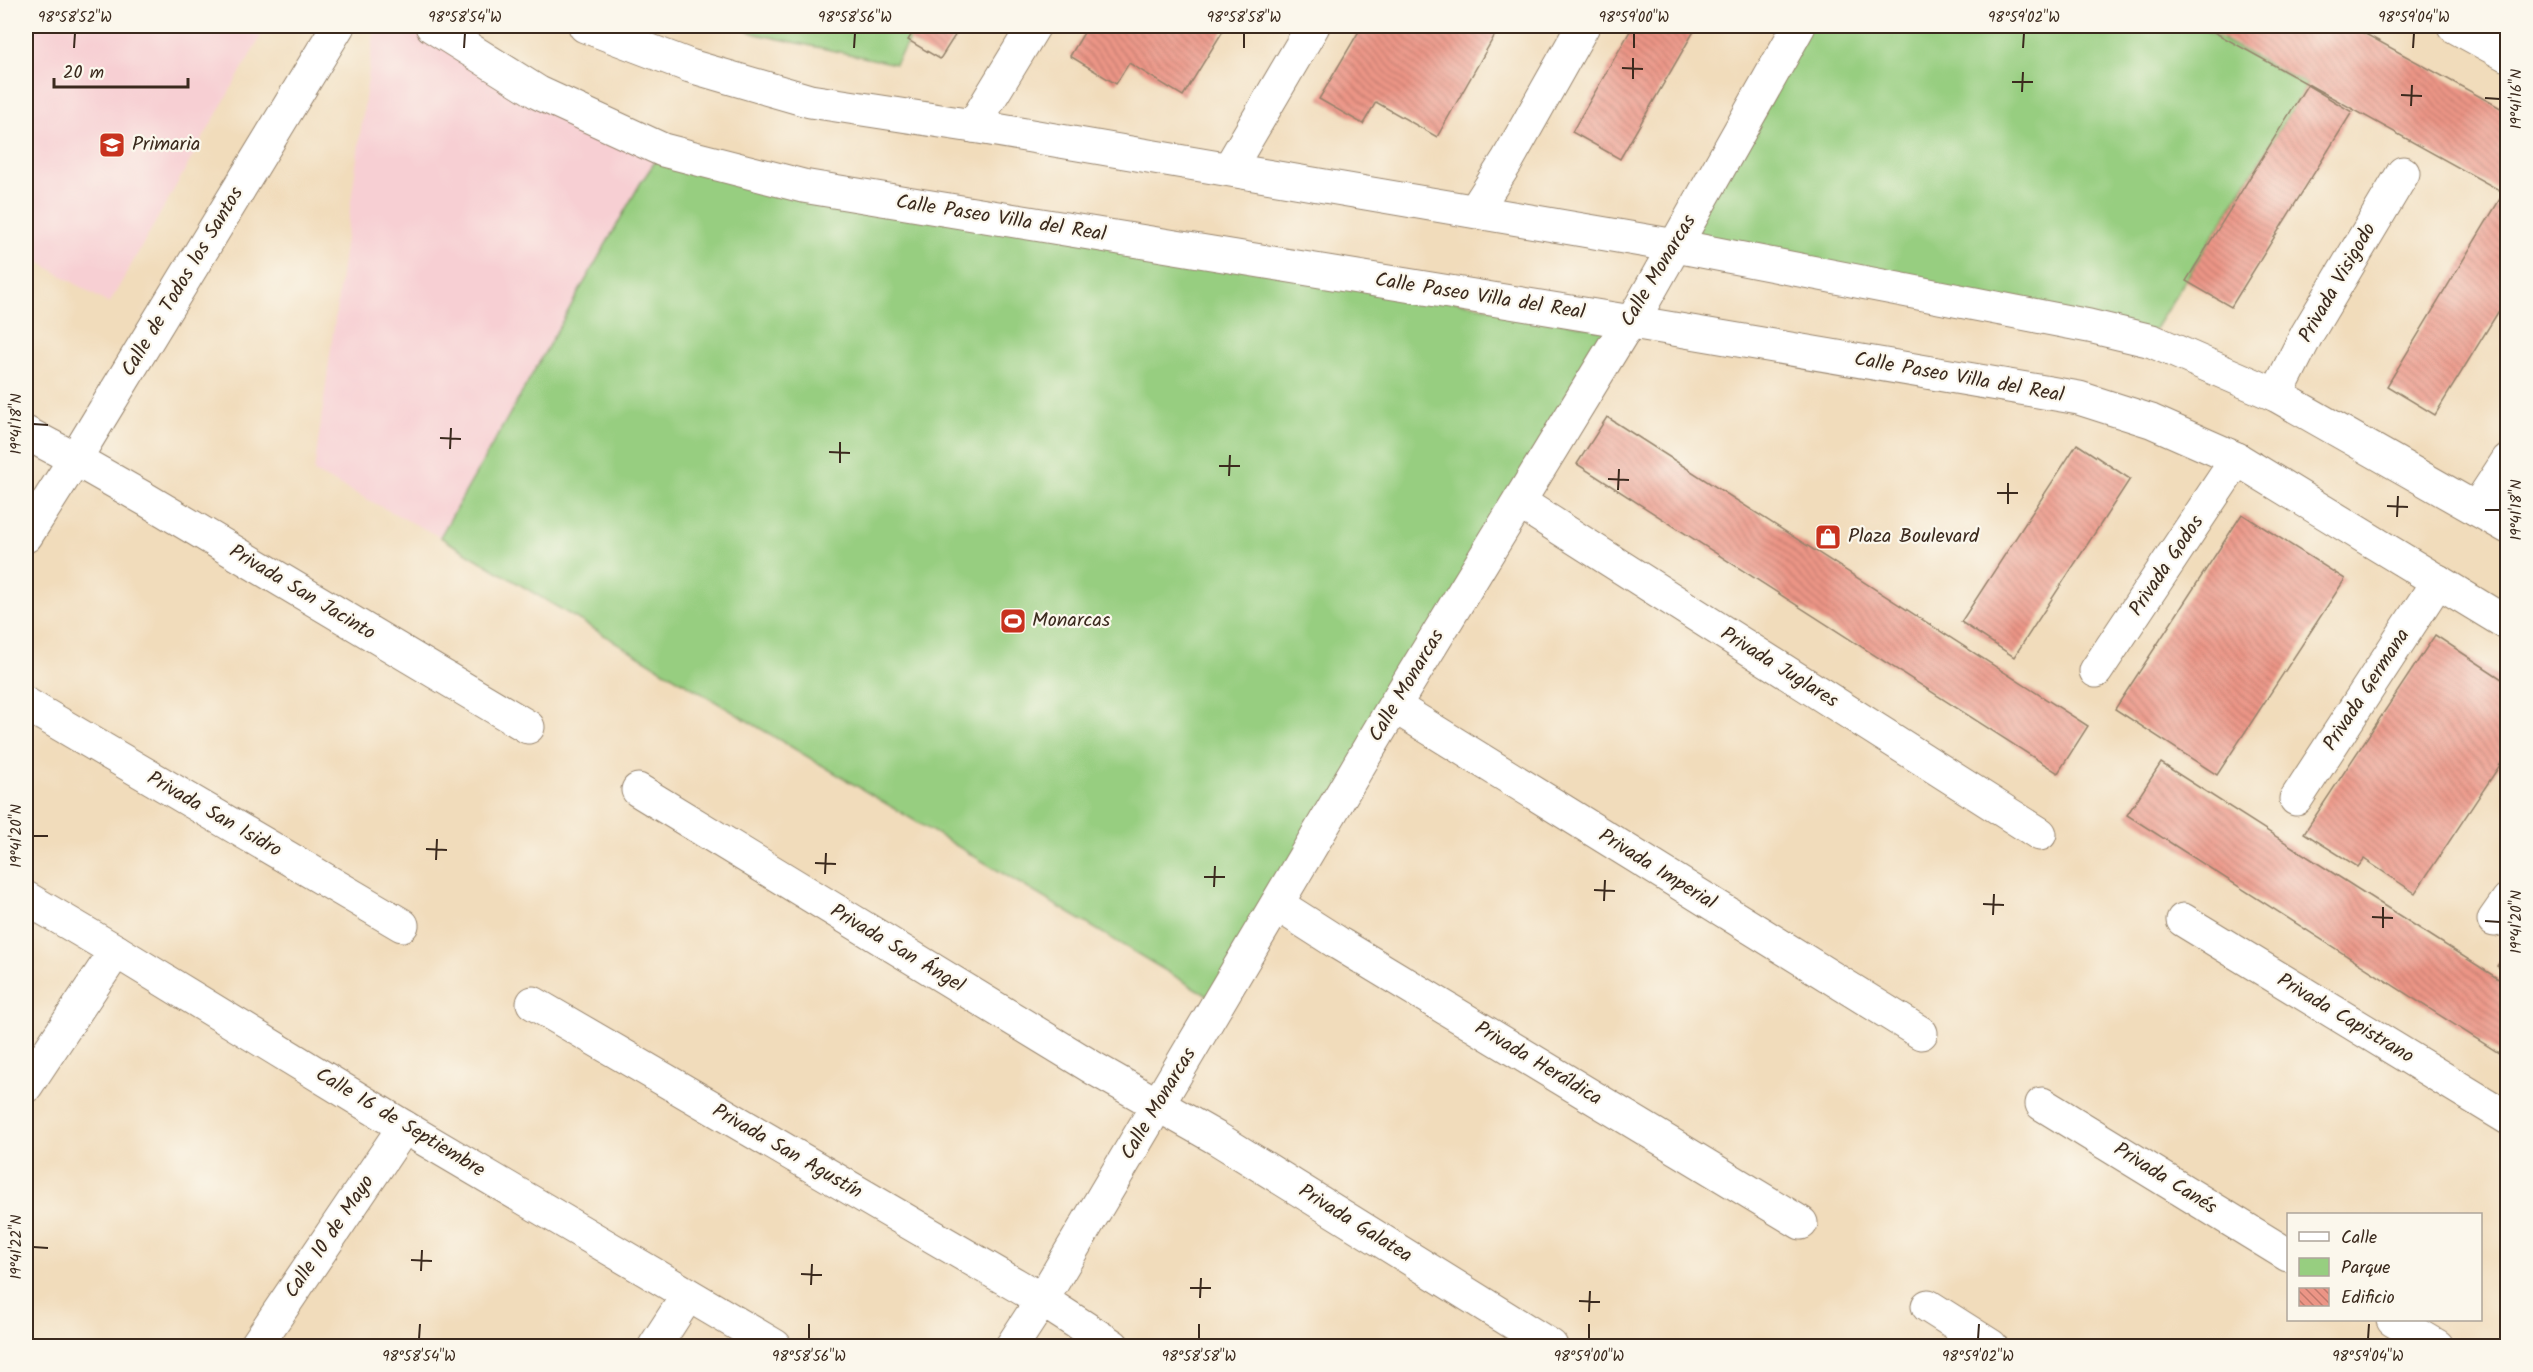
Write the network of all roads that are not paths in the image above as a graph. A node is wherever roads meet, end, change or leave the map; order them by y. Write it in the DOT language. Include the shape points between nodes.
graph roads {
  1 [pos="338,26"];
  2 [pos="432,26"];
  3 [pos="585,26"];
  4 [pos="1034,26"];
  5 [pos="1313,26"];
  6 [pos="1583,26"];
  7 [pos="1799,26"];
  8 [pos="2454,26"];
  9 [pos="2507,55"];
  10 [pos="972,126"];
  11 [pos="1229,169"];
  12 [pos="2403,173"];
  13 [pos="1475,211"];
  14 [pos="1676,246"];
  15 [pos="1632,322"];
  16 [pos="2276,395"];
  17 [pos="26,433"];
  18 [pos="75,459"];
  19 [pos="2237,459"];
  20 [pos="2508,460"];
  21 [pos="1519,502"];
  22 [pos="2476,509"];
  23 [pos="2508,527"];
  24 [pos="26,536"];
  25 [pos="2438,581"];
  26 [pos="2508,624"];
  27 [pos="2096,671"];
  28 [pos="26,705"];
  29 [pos="1394,705"];
  30 [pos="528,727"];
  31 [pos="638,790"];
  32 [pos="2296,799"];
  33 [pos="2040,834"];
  34 [pos="26,898"];
  35 [pos="1277,904"];
  36 [pos="2182,920"];
  37 [pos="402,925"];
  38 [pos="116,951"];
  39 [pos="533,1003"];
  40 [pos="1921,1033"];
  41 [pos="26,1086"];
  42 [pos="2042,1104"];
  43 [pos="1158,1106"];
  44 [pos="2508,1118"];
  45 [pos="404,1126"];
  46 [pos="1801,1223"];
  47 [pos="2287,1254"];
  48 [pos="688,1295"];
  49 [pos="1042,1300"];
  50 [pos="1928,1306"];
  51 [pos="2395,1321"];
  52 [pos="256,1347"];
  53 [pos="655,1347"];
  54 [pos="775,1347"];
  55 [pos="1012,1347"];
  56 [pos="1113,1347"];
  57 [pos="1551,1347"];
  58 [pos="1991,1347"];
  59 [pos="2437,1347"];
  1 -- 18 [label="street, Calle de Todos los Santos"];
  2 -- 15 [label="street, Calle Paseo Villa del Real" via="539,93 663,150 803,186"];
  3 -- 10 [label="street" via="690,66 810,101"];
  4 -- 10 [label="street"];
  5 -- 11 [label="street"];
  6 -- 13 [label="street"];
  7 -- 14 [label="street, Calle Monarcas"];
  8 -- 9 [label="street"];
  10 -- 11 [label="street"];
  11 -- 13 [label="street"];
  12 -- 16 [label="street, Privada Visigodo" via="2307,334"];
  13 -- 14 [label="street"];
  14 -- 15 [label="street, Calle Monarcas"];
  14 -- 16 [label="street" via="2152,341"];
  15 -- 19 [label="street, Calle Paseo Villa del Real" via="2079,398 2151,421"];
  15 -- 21 [label="street, Calle Monarcas"];
  16 -- 22 [label="street"];
  17 -- 18 [label="street, Privada San Jacinto"];
  18 -- 24 [label="street, Calle de Todos los Santos"];
  18 -- 30 [label="street, Privada San Jacinto"];
  19 -- 25 [label="street, Calle Paseo Villa del Real"];
  19 -- 27 [label="street, Privada Godos"];
  20 -- 22 [label="street"];
  21 -- 29 [label="street, Calle Monarcas"];
  21 -- 33 [label="street, Privada Juglares"];
  22 -- 23 [label="street"];
  25 -- 26 [label="street, Calle Paseo Villa del Real"];
  25 -- 32 [label="street, Privada Germana"];
  28 -- 37 [label="street, Privada San Isidro"];
  29 -- 35 [label="street, Calle Monarcas"];
  29 -- 40 [label="street, Privada Imperial"];
  31 -- 43 [label="street, Privada San Ángel"];
  34 -- 38 [label="street, Calle 16 de Septiembre"];
  35 -- 43 [label="street, Calle Monarcas"];
  35 -- 46 [label="street, Privada Heráldica"];
  36 -- 44 [label="street, Privada Capistrano"];
  38 -- 41 [label="street"];
  38 -- 45 [label="street, Calle 16 de Septiembre"];
  39 -- 49 [label="street, Privada San Agustín"];
  42 -- 47 [label="street, Privada Canés"];
  43 -- 49 [label="street, Calle Monarcas"];
  43 -- 57 [label="street, Privada Galatea" via="1218,1139"];
  45 -- 48 [label="street, Calle 16 de Septiembre"];
  45 -- 52 [label="street, Calle 10 de Mayo"];
  48 -- 53 [label="street"];
  48 -- 54 [label="street, Calle 16 de Septiembre"];
  49 -- 55 [label="street, Calle Monarcas"];
  49 -- 56 [label="street, Privada San Agustín"];
  50 -- 58 [label="street"];
  51 -- 59 [label="street"];
}
